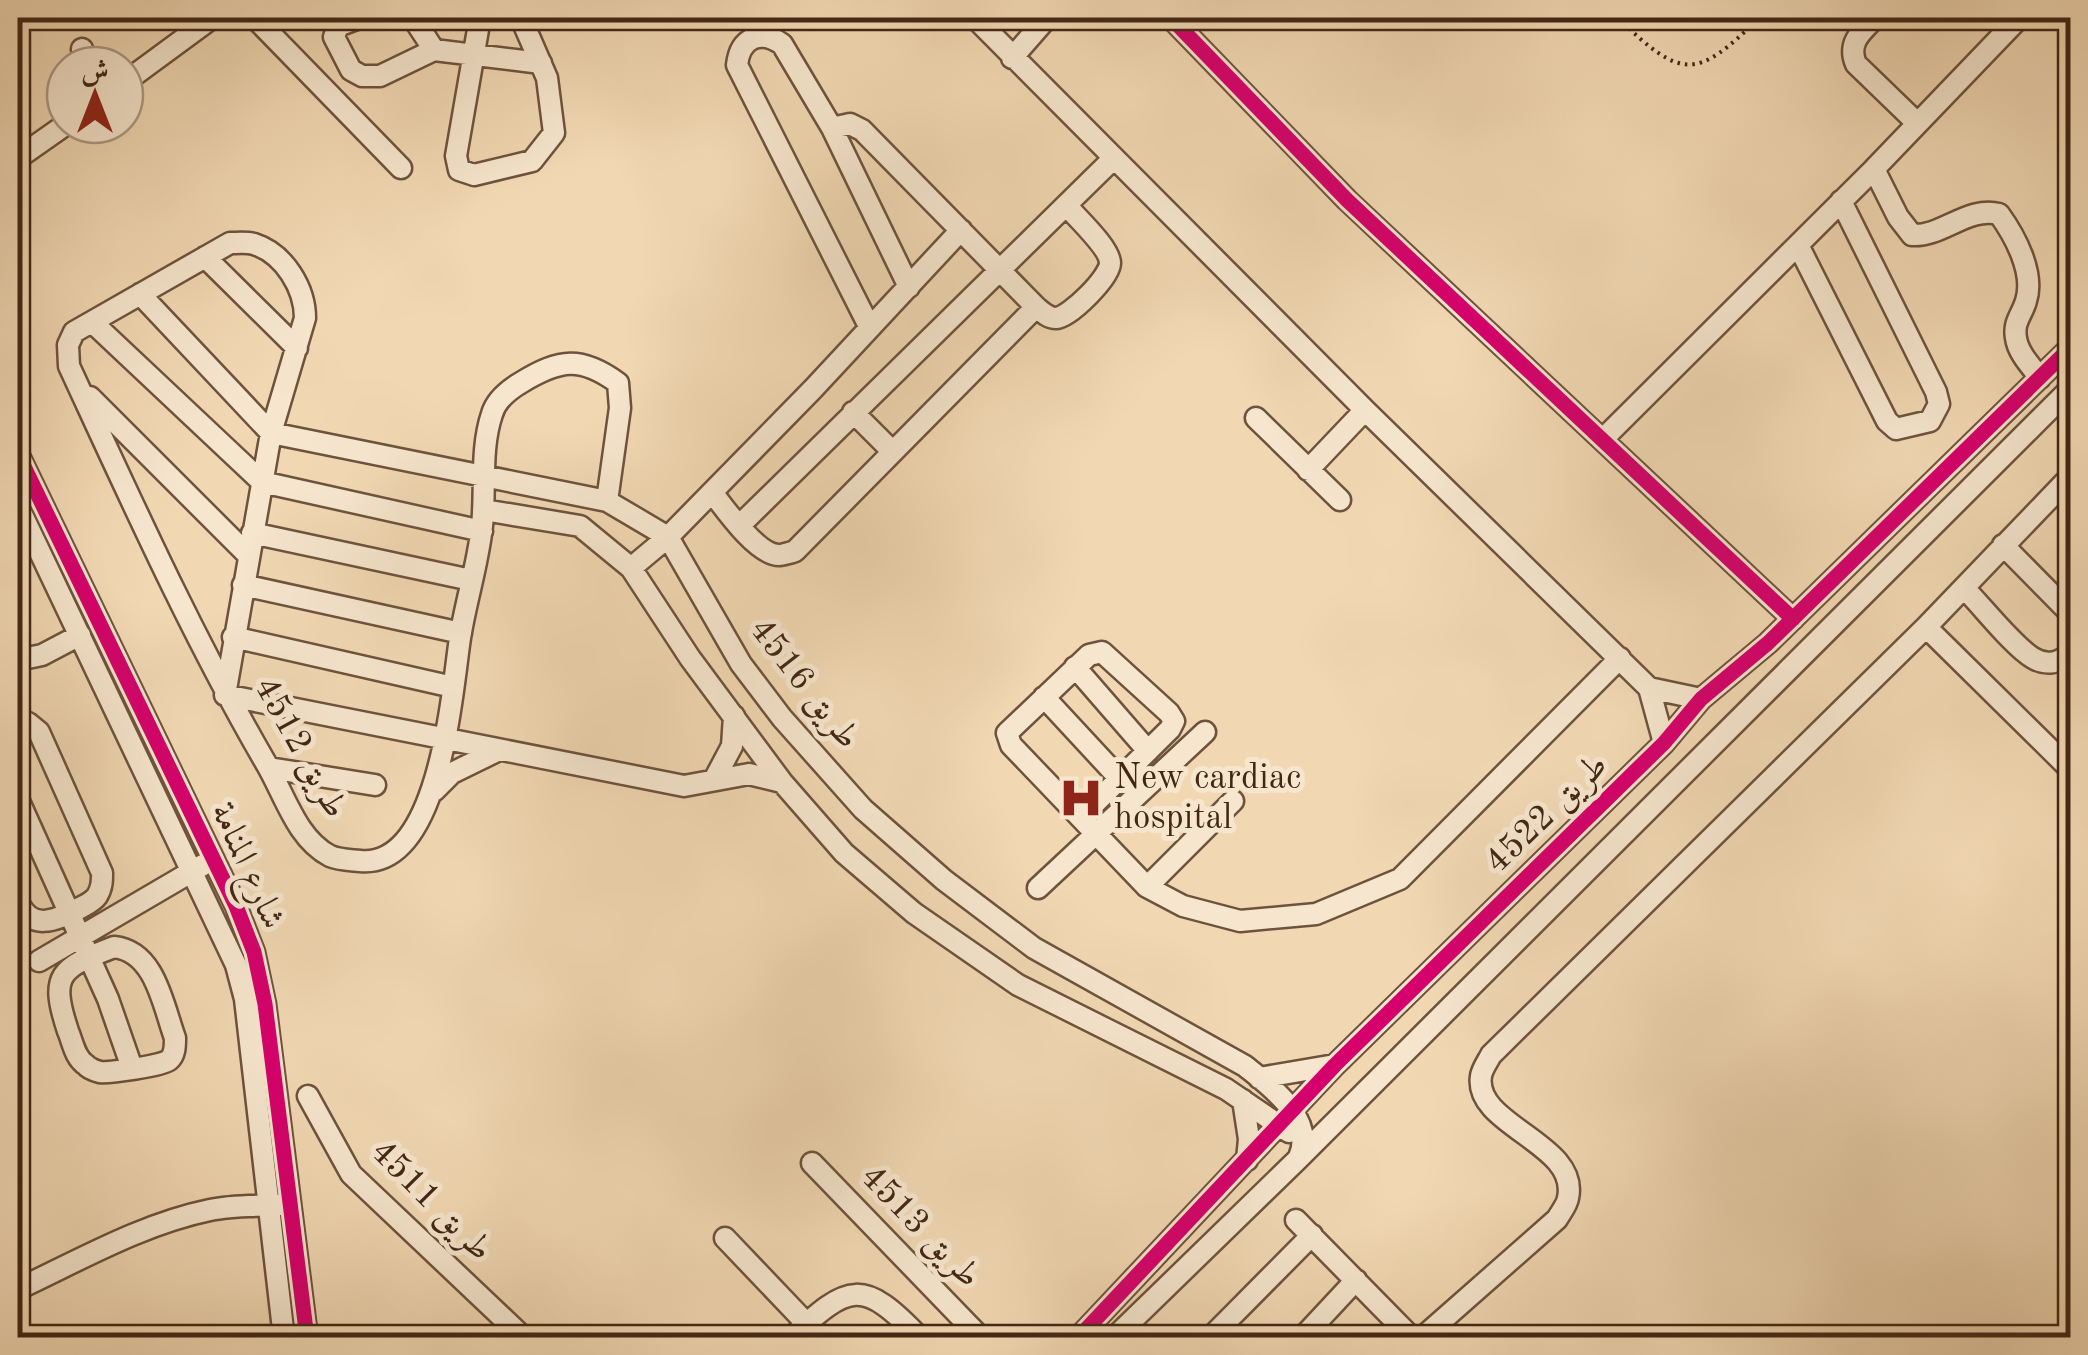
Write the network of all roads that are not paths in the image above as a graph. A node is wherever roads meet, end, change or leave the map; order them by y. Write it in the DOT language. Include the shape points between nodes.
graph roads {
  1 [pos="212,18"];
  2 [pos="255,18"];
  3 [pos="359,18"];
  4 [pos="413,18"];
  5 [pos="480,18"];
  6 [pos="521,18"];
  7 [pos="975,18"];
  8 [pos="1048,18"];
  9 [pos="1171,18"];
  10 [pos="1875,18"];
  11 [pos="2019,18"];
  12 [pos="756,26"];
  13 [pos="434,50"];
  14 [pos="473,57"];
  15 [pos="1012,58"];
  16 [pos="541,64"];
  17 [pos="145,67"];
  18 [pos="1916,123"];
  19 [pos="832,128"];
  20 [pos="45,139"];
  21 [pos="18,158"];
  22 [pos="1114,158"];
  23 [pos="401,168"];
  24 [pos="1874,168"];
  25 [pos="1841,202"];
  26 [pos="1066,206"];
  27 [pos="961,230"];
  28 [pos="1798,245"];
  29 [pos="204,258"];
  30 [pos="1002,271"];
  31 [pos="909,287"];
  32 [pos="140,294"];
  33 [pos="1036,307"];
  34 [pos="92,322"];
  35 [pos="869,326"];
  36 [pos="296,348"];
  37 [pos="2070,348"];
  38 [pos="2040,378"];
  39 [pos="78,385"];
  40 [pos="2070,389"];
  41 [pos="1365,410"];
  42 [pos="853,412"];
  43 [pos="1256,418"];
  44 [pos="271,433"];
  45 [pos="1603,439"];
  46 [pos="893,452"];
  47 [pos="18,454"];
  48 [pos="1308,470"];
  49 [pos="2070,477"];
  50 [pos="485,478"];
  51 [pos="262,482"];
  52 [pos="712,492"];
  53 [pos="1340,500"];
  54 [pos="607,501"];
  55 [pos="18,506"];
  56 [pos="483,520"];
  57 [pos="739,526"];
  58 [pos="252,533"];
  59 [pos="668,536"];
  60 [pos="2003,545"];
  61 [pos="248,555"];
  62 [pos="631,568"];
  63 [pos="472,580"];
  64 [pos="243,585"];
  65 [pos="1964,588"];
  66 [pos="2070,613"];
  67 [pos="1793,619"];
  68 [pos="1926,627"];
  69 [pos="461,633"];
  70 [pos="80,635"];
  71 [pos="233,637"];
  72 [pos="2070,653"];
  73 [pos="1620,658"];
  74 [pos="18,660"];
  75 [pos="1076,667"];
  76 [pos="453,687"];
  77 [pos="1649,688"];
  78 [pos="225,695"];
  79 [pos="1044,697"];
  80 [pos="1701,699"];
  81 [pos="734,716"];
  82 [pos="18,724"];
  83 [pos="1205,732"];
  84 [pos="446,740"];
  85 [pos="1664,742"];
  86 [pos="499,750"];
  87 [pos="1148,751"];
  88 [pos="269,768"];
  89 [pos="2070,769"];
  90 [pos="714,778"];
  91 [pos="1120,779"];
  92 [pos="782,782"];
  93 [pos="375,785"];
  94 [pos="429,796"];
  95 [pos="18,799"];
  96 [pos="1234,802"];
  97 [pos="1081,817"];
  98 [pos="1097,832"];
  99 [pos="214,860"];
  100 [pos="193,870"];
  101 [pos="1147,887"];
  102 [pos="1038,888"];
  103 [pos="18,902"];
  104 [pos="69,913"];
  105 [pos="80,936"];
  106 [pos="89,957"];
  107 [pos="38,960"];
  108 [pos="1335,1066"];
  109 [pos="132,1068"];
  110 [pos="1259,1078"];
  111 [pos="308,1096"];
  112 [pos="1243,1100"];
  113 [pos="1286,1120"];
  114 [pos="1332,1124"];
  115 [pos="1304,1134"];
  116 [pos="1248,1160"];
  117 [pos="1297,1160"];
  118 [pos="812,1163"];
  119 [pos="280,1205"];
  120 [pos="1296,1220"];
  121 [pos="1312,1236"];
  122 [pos="725,1238"];
  123 [pos="1356,1280"];
  124 [pos="18,1289"];
  125 [pos="799,1330"];
  126 [pos="284,1338"];
  127 [pos="307,1338"];
  128 [pos="524,1338"];
  129 [pos="920,1338"];
  130 [pos="981,1338"];
  131 [pos="1078,1338"];
  132 [pos="1114,1338"];
  133 [pos="1210,1338"];
  134 [pos="1302,1338"];
  135 [pos="1412,1338"];
  136 [pos="1422,1338"];
  1 -- 17 [label="street"];
  2 -- 23 [label="street"];
  3 -- 13 [label="street" via="338,26 334,37 351,70 362,76 380,76"];
  4 -- 13 [label="street"];
  5 -- 14 [label="street"];
  6 -- 16 [label="street"];
  7 -- 15 [label="street"];
  8 -- 15 [label="street"];
  9 -- 45 [label="street" via="1347,200"];
  10 -- 18 [label="street" via="1854,41 1853,57"];
  11 -- 18 [label="street"];
  12 -- 19 [label="street" via="782,44"];
  12 -- 35 [label="street" via="736,65"];
  13 -- 14 [label="street"];
  14 -- 16 [label="street"];
  14 -- 16 [label="street" via="456,156 459,170 474,175 532,161 554,133"];
  15 -- 22 [label="street"];
  18 -- 24 [label="street"];
  19 -- 27 [label="street" via="850,124 862,130"];
  19 -- 31 [label="street"];
  20 -- 21 [label="street"];
  22 -- 26 [label="street"];
  22 -- 41 [label="street"];
  24 -- 25 [label="street"];
  24 -- 38 [label="street" via="1912,235 1984,212 1999,214 2029,284 2016,320 2018,349"];
  25 -- 28 [label="street"];
  25 -- 28 [label="street" via="1936,392 1930,421 1896,429 1887,421"];
  26 -- 30 [label="street"];
  26 -- 33 [label="street" via="1108,254 1107,275 1068,314 1049,317"];
  27 -- 30 [label="street"];
  27 -- 31 [label="street"];
  28 -- 45 [label="street"];
  29 -- 32 [label="street, طريق 4512"];
  29 -- 36 [label="street"];
  29 -- 36 [label="street, طريق 4512" via="230,243 254,244 271,254 306,300"];
  30 -- 33 [label="street"];
  30 -- 42 [label="street"];
  31 -- 35 [label="street"];
  32 -- 34 [label="street, طريق 4512"];
  32 -- 44 [label="street"];
  33 -- 46 [label="street"];
  34 -- 39 [label="street" via="74,332 68,346"];
  34 -- 51 [label="street"];
  35 -- 52 [label="street"];
  36 -- 44 [label="street, طريق 4512"];
  37 -- 38 [label="street, طريق 4522"];
  38 -- 67 [label="street, طريق 4522"];
  39 -- 61 [label="street"];
  39 -- 78 [label="street"];
  40 -- 114 [label="street, طريق 4522"];
  41 -- 48 [label="street"];
  41 -- 73 [label="street"];
  42 -- 46 [label="street"];
  42 -- 57 [label="street"];
  43 -- 48 [label="street"];
  44 -- 50 [label="street"];
  44 -- 51 [label="street, طريق 4512"];
  45 -- 67 [label="street"];
  46 -- 57 [label="street" via="796,551 767,552"];
  47 -- 99 [label="street, شارع المنامة"];
  48 -- 53 [label="street"];
  49 -- 60 [label="street"];
  50 -- 54 [label="street"];
  50 -- 54 [label="street" via="493,409 510,389 550,365 582,364 602,370 621,394"];
  50 -- 56 [label="street, طريق 4512"];
  51 -- 56 [label="street, طريق 4516"];
  51 -- 58 [label="street, طريق 4512"];
  52 -- 57 [label="street"];
  52 -- 59 [label="street"];
  54 -- 59 [label="street"];
  55 -- 70 [label="street, شارع المنامة"];
  56 -- 62 [label="street, طريق 4516" via="580,526"];
  56 -- 63 [label="street, طريق 4512"];
  58 -- 61 [label="street, طريق 4512"];
  58 -- 63 [label="street"];
  59 -- 62 [label="street"];
  59 -- 110 [label="street, طريق 4516" via="741,664 863,809 1034,948"];
  60 -- 65 [label="street"];
  60 -- 66 [label="street"];
  61 -- 64 [label="street, طريق 4512"];
  62 -- 81 [label="street, طريق 4516"];
  63 -- 69 [label="street, طريق 4512"];
  64 -- 69 [label="street"];
  64 -- 71 [label="street, طريق 4512"];
  65 -- 68 [label="street"];
  65 -- 72 [label="street" via="2032,658 2048,663"];
  67 -- 80 [label="street, طريق 4522"];
  68 -- 89 [label="street"];
  68 -- 136 [label="street" via="1491,1054 1481,1074 1482,1092 1568,1176 1568,1199 1557,1218"];
  69 -- 76 [label="street, طريق 4512"];
  70 -- 74 [label="street"];
  70 -- 100 [label="street, شارع المنامة"];
  71 -- 76 [label="street"];
  71 -- 78 [label="street, طريق 4512"];
  73 -- 77 [label="street"];
  73 -- 101 [label="street" via="1400,878 1316,914 1240,921 1183,906"];
  75 -- 79 [label="street"];
  75 -- 87 [label="street"];
  75 -- 87 [label="street" via="1102,652 1169,712 1174,722"];
  76 -- 84 [label="street, طريق 4512"];
  77 -- 80 [label="street"];
  77 -- 85 [label="street"];
  78 -- 84 [label="street"];
  78 -- 88 [label="street, طريق 4512"];
  79 -- 91 [label="street"];
  79 -- 97 [label="street" via="1007,732 1008,740"];
  80 -- 85 [label="street, طريق 4522"];
  81 -- 90 [label="street" via="732,746"];
  81 -- 92 [label="street, طريق 4516"];
  82 -- 104 [label="street" via="39,732 102,873 95,900"];
  83 -- 98 [label="street"];
  84 -- 86 [label="street"];
  84 -- 94 [label="street, طريق 4512"];
  85 -- 108 [label="street, طريق 4522"];
  86 -- 90 [label="street" via="684,786"];
  86 -- 94 [label="street" via="452,774"];
  87 -- 91 [label="street"];
  88 -- 93 [label="street"];
  88 -- 94 [label="street, طريق 4512" via="307,839 333,858 371,862 395,850"];
  90 -- 92 [label="street" via="749,774"];
  91 -- 97 [label="street"];
  92 -- 112 [label="street, طريق 4516" via="844,852 914,913 1018,985"];
  95 -- 104 [label="street"];
  96 -- 101 [label="street"];
  97 -- 98 [label="street"];
  98 -- 101 [label="street"];
  98 -- 102 [label="street"];
  99 -- 100 [label="street"];
  99 -- 119 [label="street, شارع المنامة" via="254,952 265,1004"];
  100 -- 105 [label="street"];
  100 -- 119 [label="street, شارع المنامة" via="228,942 245,998"];
  103 -- 104 [label="street" via="33,920 49,922"];
  104 -- 105 [label="street"];
  105 -- 106 [label="street"];
  105 -- 107 [label="street"];
  106 -- 109 [label="street"];
  106 -- 109 [label="street" via="58,982 78,1058 101,1073"];
  106 -- 109 [label="street" via="127,948 148,966 175,1050 168,1061"];
  108 -- 110 [label="street"];
  108 -- 113 [label="street, طريق 4522"];
  110 -- 113 [label="street, طريق 4516"];
  111 -- 128 [label="street, طريق 4511" via="351,1174"];
  112 -- 113 [label="street, طريق 4516"];
  112 -- 116 [label="street"];
  113 -- 115 [label="street, طريق 4516"];
  113 -- 116 [label="street, طريق 4522"];
  114 -- 115 [label="street"];
  114 -- 117 [label="street, طريق 4522"];
  115 -- 117 [label="street"];
  116 -- 131 [label="street, طريق 4522"];
  117 -- 132 [label="street, طريق 4522"];
  118 -- 130 [label="street, طريق 4513"];
  119 -- 124 [label="street" via="180,1218"];
  119 -- 126 [label="street, شارع المنامة"];
  119 -- 127 [label="street, شارع المنامة"];
  120 -- 121 [label="street"];
  121 -- 123 [label="street"];
  121 -- 133 [label="street"];
  122 -- 125 [label="street"];
  123 -- 134 [label="street"];
  123 -- 135 [label="street"];
  125 -- 129 [label="street" via="836,1297 854,1293 884,1304"];
}
